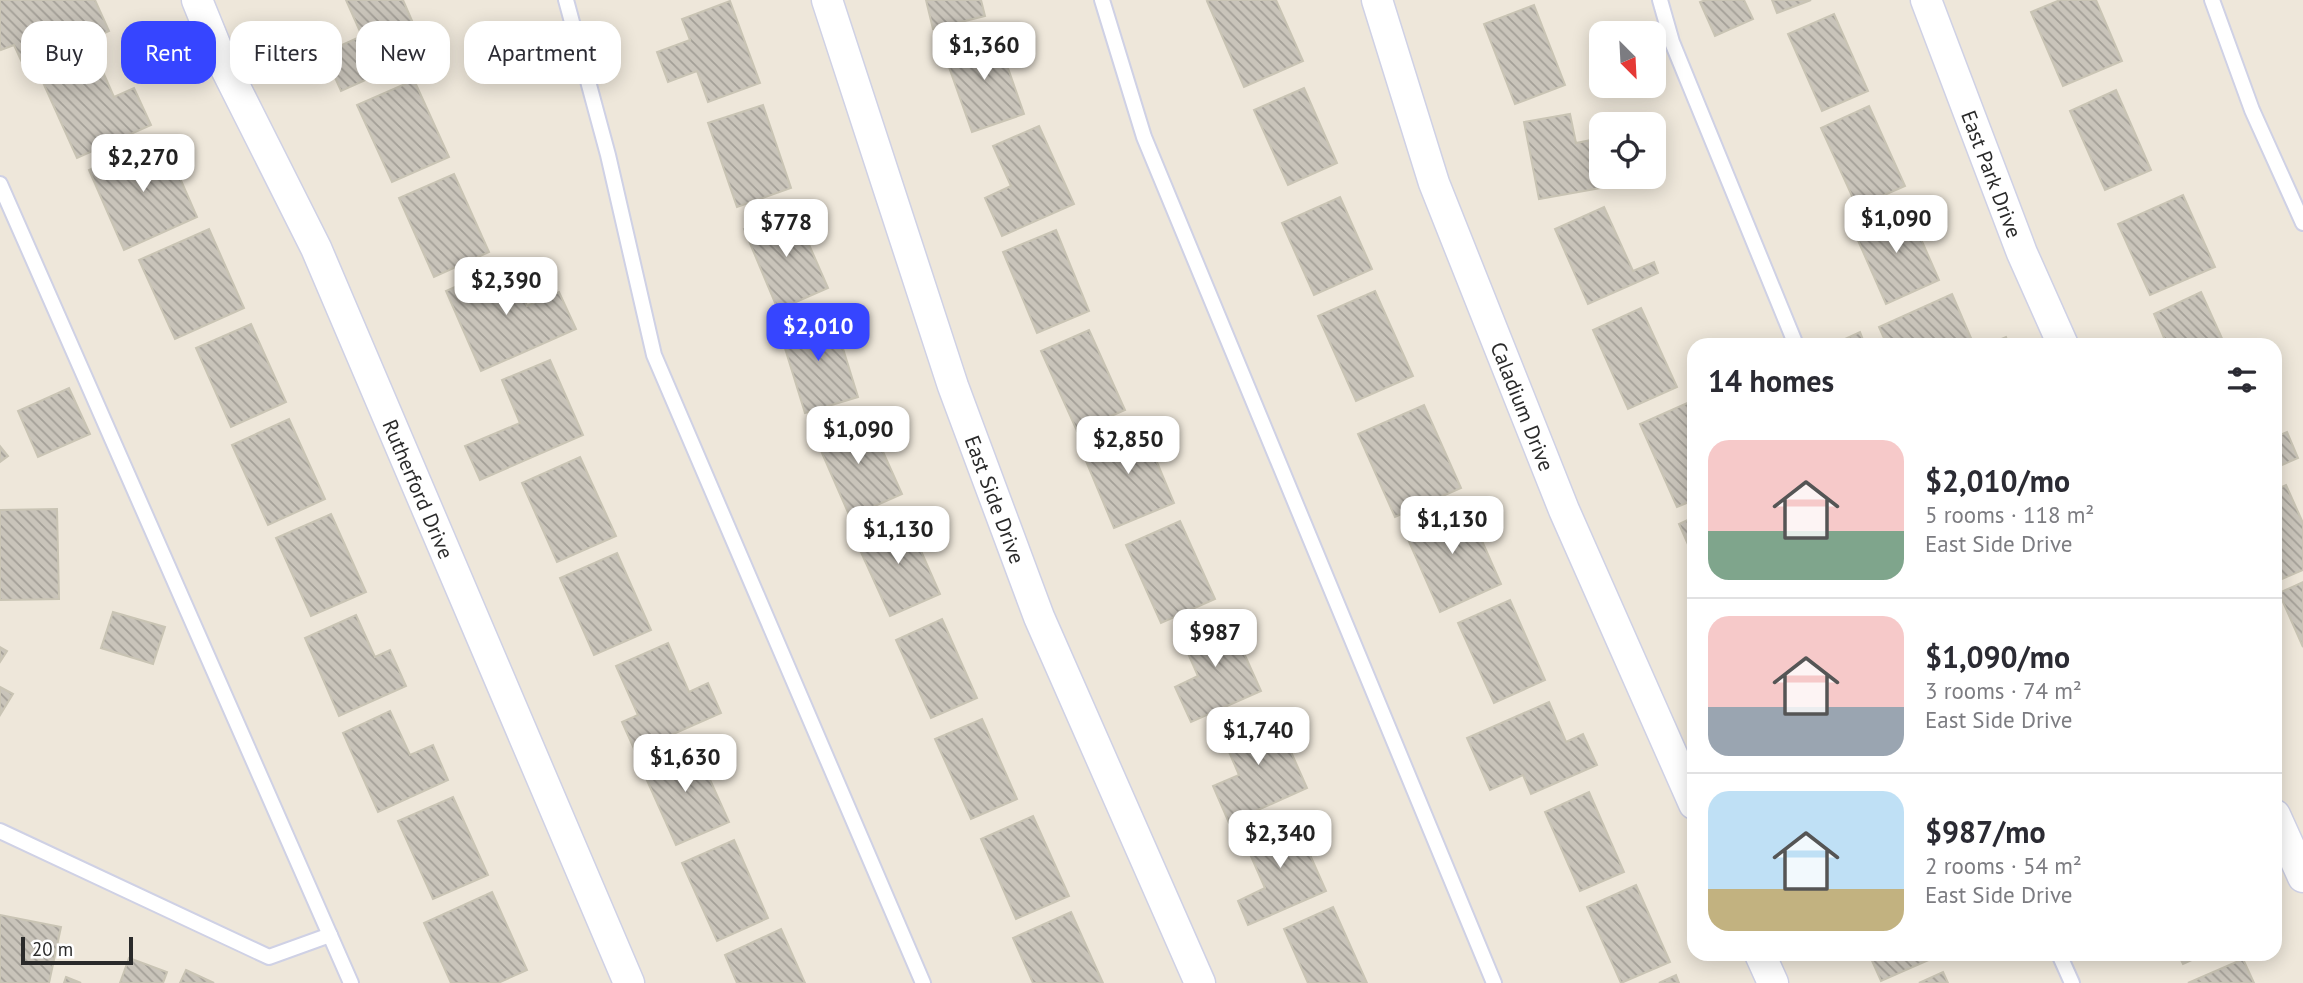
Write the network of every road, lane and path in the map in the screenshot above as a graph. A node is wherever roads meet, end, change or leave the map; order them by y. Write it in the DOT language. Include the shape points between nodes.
graph roads {
  1 [pos="197,0"];
  2 [pos="566,0"];
  3 [pos="827,0"];
  4 [pos="1102,0"];
  5 [pos="1377,0"];
  6 [pos="1660,0"];
  7 [pos="1926,0"];
  8 [pos="2212,0"];
  9 [pos="0,184"];
  10 [pos="2303,223"];
  11 [pos="1793,338"];
  12 [pos="2060,338"];
  13 [pos="1687,788"];
  14 [pos="2282,830"];
  15 [pos="0,831"];
  16 [pos="2303,877"];
  17 [pos="330,935"];
  18 [pos="1763,961"];
  19 [pos="2062,961"];
  20 [pos="351,983"];
  21 [pos="629,983"];
  22 [pos="923,983"];
  23 [pos="1200,983"];
  24 [pos="1494,983"];
  25 [pos="1773,983"];
  26 [pos="2071,983"];
  1 -- 21 [label="street, Rutherford Drive" via="221,59 316,248"];
  2 -- 22 [label="lane" via="654,355"];
  3 -- 23 [label="street, East Side Drive" via="953,386 1039,617"];
  4 -- 24 [label="lane" via="1144,137"];
  5 -- 13 [label="street, Caladium Drive" via="1439,196 1564,510"];
  6 -- 11 [label="lane" via="1672,41"];
  7 -- 12 [label="street, East Park Drive" via="2022,253"];
  8 -- 10 [label="lane" via="2252,110"];
  9 -- 17 [label="lane"];
  14 -- 16 [label="street"];
  15 -- 17 [label="lane" via="269,957"];
  17 -- 20 [label="lane"];
  18 -- 25 [label="street"];
  19 -- 26 [label="lane"];
}
